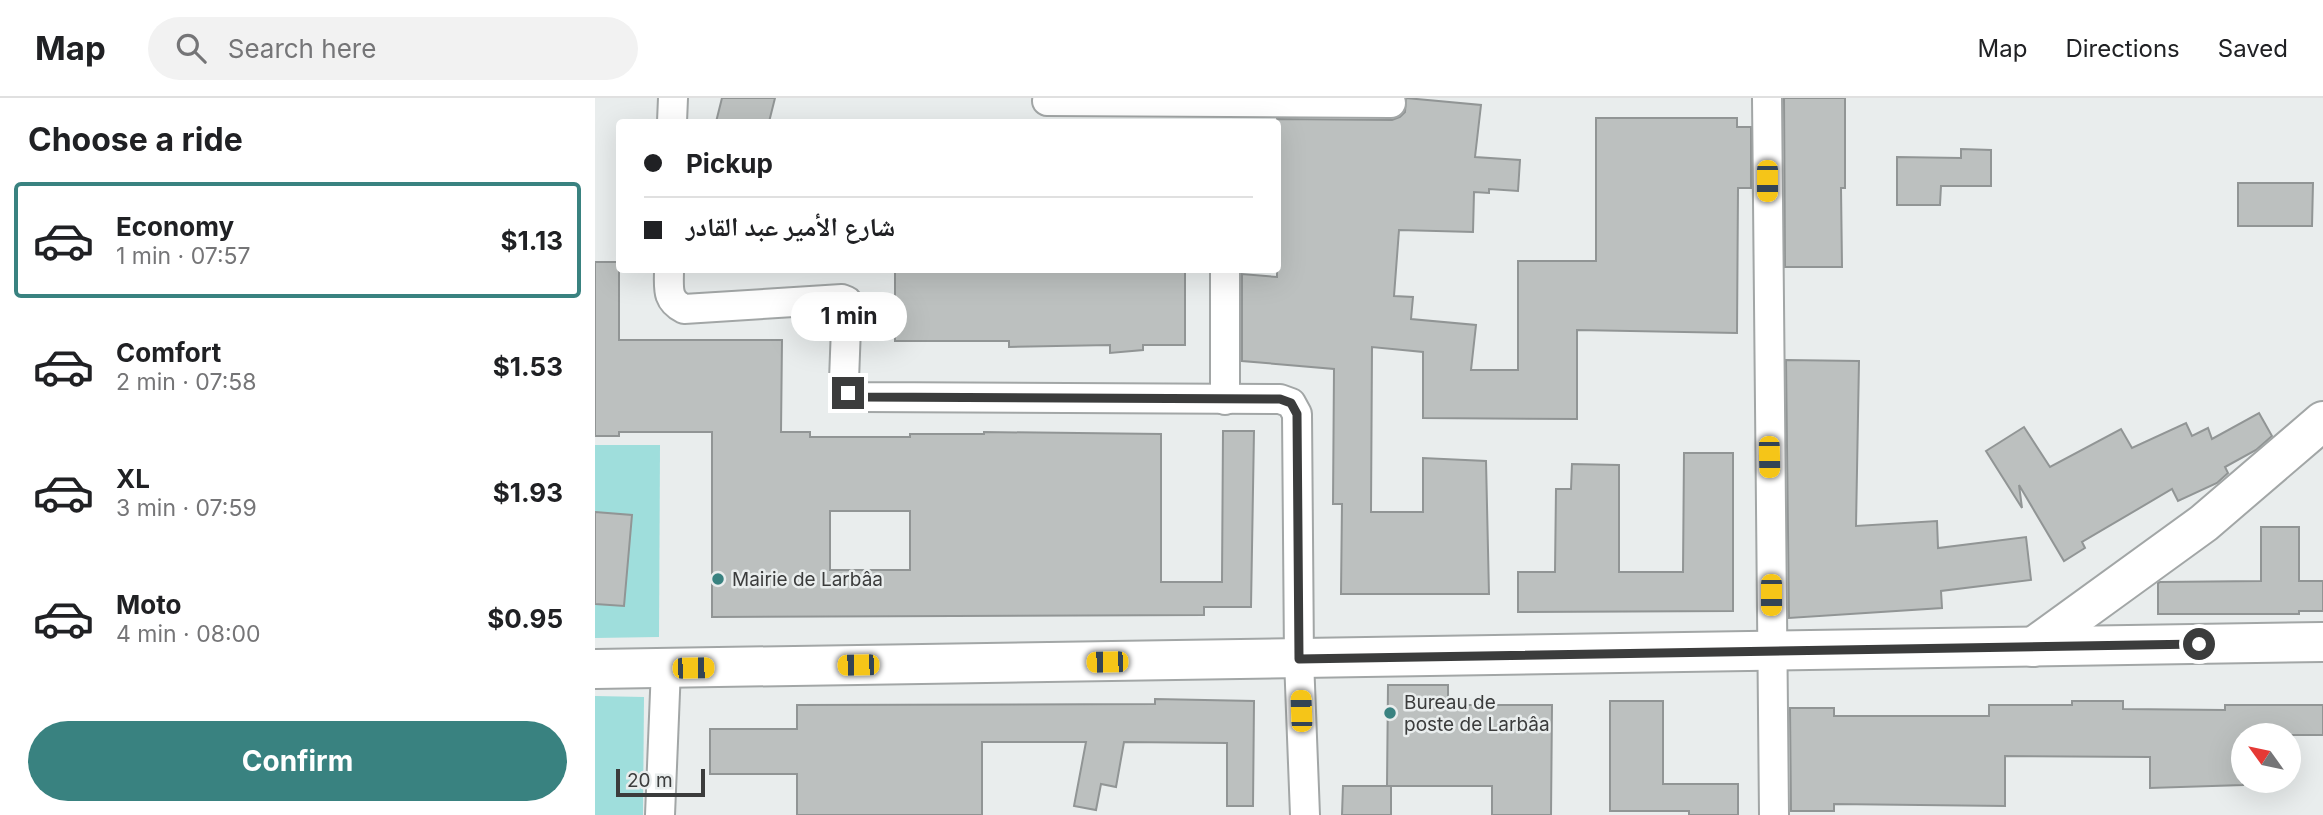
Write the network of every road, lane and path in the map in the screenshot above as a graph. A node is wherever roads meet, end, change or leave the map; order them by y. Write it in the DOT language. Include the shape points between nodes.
graph roads {
  1 [pos="673,98"];
  2 [pos="1767,98"];
  3 [pos="1047,101"];
  4 [pos="1391,103"];
  5 [pos="1225,108"];
  6 [pos="672,119"];
  7 [pos="669,273"];
  8 [pos="1225,273"];
  9 [pos="1225,400"];
  10 [pos="2323,421"];
  11 [pos="2323,642"];
  12 [pos="2033,647"];
  13 [pos="1771,650"];
  14 [pos="1299,659"];
  15 [pos="666,668"];
  16 [pos="595,669"];
  17 [pos="660,815"];
  18 [pos="1305,815"];
  19 [pos="1775,815"];
  1 -- 6 [label="street"];
  2 -- 13 [label="street"];
  3 -- 5 [label="street"];
  4 -- 5 [label="street"];
  7 -- 9 [label="street" via="669,295 684,309 847,301 844,380 848,393 861,397"];
  8 -- 9 [label="street"];
  9 -- 14 [label="street" via="1280,399 1291,403 1297,414"];
  10 -- 12 [label="main road" via="2204,523"];
  11 -- 12 [label="main road"];
  12 -- 13 [label="main road"];
  13 -- 14 [label="main road"];
  13 -- 19 [label="street"];
  14 -- 15 [label="main road"];
  14 -- 18 [label="street"];
  15 -- 16 [label="main road"];
  15 -- 17 [label="street"];
}
